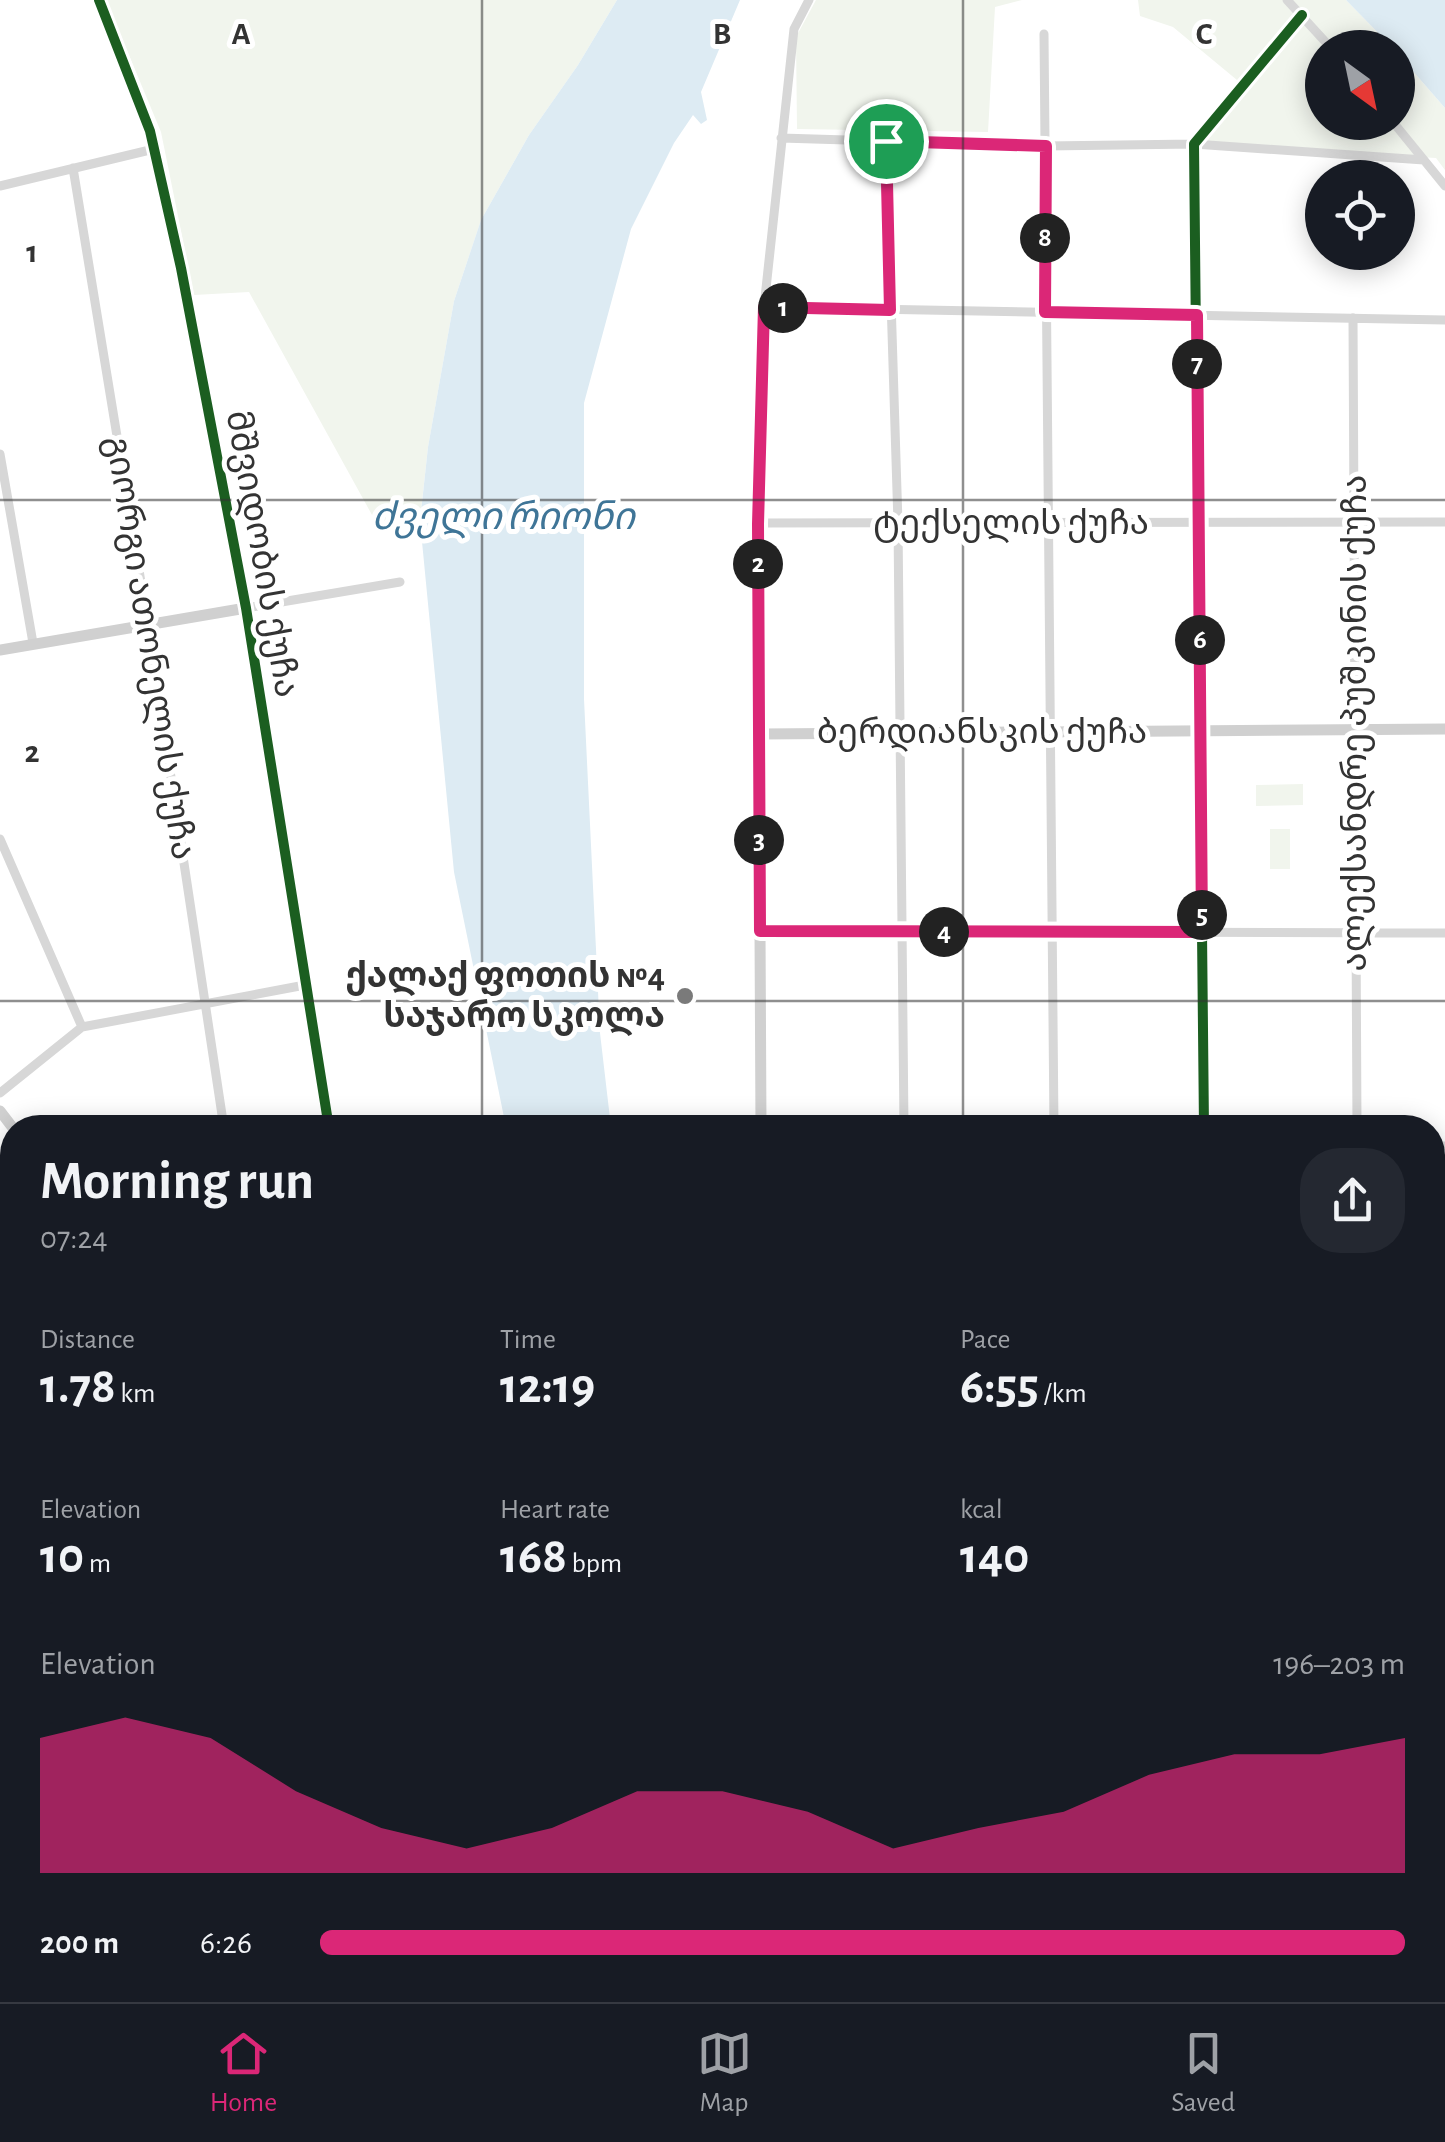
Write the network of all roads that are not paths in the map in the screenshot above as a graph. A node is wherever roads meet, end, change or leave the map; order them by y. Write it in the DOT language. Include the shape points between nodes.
graph roads {
  1 [pos="99,0"];
  2 [pos="808,0"];
  3 [pos="1288,0"];
  4 [pos="1302,15"];
  5 [pos="1315,30"];
  6 [pos="1044,34"];
  7 [pos="781,138"];
  8 [pos="1408,140"];
  9 [pos="886,141"];
  10 [pos="1194,144"];
  11 [pos="1046,146"];
  12 [pos="154,149"];
  13 [pos="1424,160"];
  14 [pos="73,168"];
  15 [pos="0,186"];
  16 [pos="1445,186"];
  17 [pos="764,307"];
  18 [pos="890,310"];
  19 [pos="1045,312"];
  20 [pos="1197,315"];
  21 [pos="1353,318"];
  22 [pos="1445,320"];
  23 [pos="0,454"];
  24 [pos="1199,522"];
  25 [pos="1445,522"];
  26 [pos="898,523"];
  27 [pos="1048,523"];
  28 [pos="1353,523"];
  29 [pos="758,524"];
  30 [pos="400,582"];
  31 [pos="246,608"];
  32 [pos="148,625"];
  33 [pos="33,643"];
  34 [pos="0,650"];
  35 [pos="1355,729"];
  36 [pos="1445,729"];
  37 [pos="1200,730"];
  38 [pos="900,732"];
  39 [pos="1050,732"];
  40 [pos="759,734"];
  41 [pos="0,839"];
  42 [pos="760,931"];
  43 [pos="902,932"];
  44 [pos="1053,932"];
  45 [pos="1202,932"];
  46 [pos="1445,932"];
  47 [pos="1356,933"];
  48 [pos="306,986"];
  49 [pos="205,1004"];
  50 [pos="82,1027"];
  51 [pos="0,1093"];
  52 [pos="222,1115"];
  53 [pos="327,1115"];
  54 [pos="761,1115"];
  55 [pos="904,1115"];
  56 [pos="1054,1115"];
  57 [pos="1204,1115"];
  58 [pos="1357,1115"];
  1 -- 12 [label="street, მშვიდობის ქუჩა"];
  2 -- 7 [label="street" via="794,30"];
  3 -- 4 [label="street"];
  4 -- 5 [label="street"];
  4 -- 10 [label="street"];
  6 -- 11 [label="street"];
  7 -- 9 [label="street"];
  7 -- 17 [label="street"];
  8 -- 13 [label="street"];
  9 -- 11 [label="street"];
  9 -- 18 [label="street"];
  10 -- 11 [label="street"];
  10 -- 13 [label="street"];
  10 -- 20 [label="street"];
  11 -- 19 [label="street"];
  12 -- 14 [label="street"];
  12 -- 31 [label="street, მშვიდობის ქუჩა"];
  13 -- 16 [label="street"];
  14 -- 15 [label="street"];
  14 -- 32 [label="street, გიორგი ათონელის ქუჩა"];
  17 -- 18 [label="street"];
  17 -- 29 [label="street"];
  18 -- 19 [label="street"];
  18 -- 26 [label="street"];
  19 -- 20 [label="street"];
  19 -- 27 [label="street"];
  20 -- 21 [label="street"];
  20 -- 24 [label="street"];
  21 -- 22 [label="street"];
  21 -- 28 [label="street, ალექსანდრე პუშკინის ქუჩა"];
  23 -- 33 [label="street"];
  24 -- 27 [label="street, ტექსელის ქუჩა"];
  24 -- 28 [label="street, ტექსელის ქუჩა"];
  24 -- 37 [label="street"];
  25 -- 28 [label="street, ტექსელის ქუჩა"];
  26 -- 27 [label="street, ტექსელის ქუჩა"];
  26 -- 29 [label="street, ტექსელის ქუჩა"];
  26 -- 38 [label="street"];
  27 -- 39 [label="street"];
  28 -- 35 [label="street, ალექსანდრე პუშკინის ქუჩა"];
  29 -- 40 [label="street"];
  30 -- 31 [label="street"];
  31 -- 32 [label="street"];
  31 -- 48 [label="street, მშვიდობის ქუჩა"];
  32 -- 33 [label="street"];
  32 -- 49 [label="street, გიორგი ათონელის ქუჩა"];
  33 -- 34 [label="street"];
  35 -- 36 [label="street, ბერდიანსკის ქუჩა"];
  35 -- 37 [label="street, ბერდიანსკის ქუჩა"];
  35 -- 47 [label="street, ალექსანდრე პუშკინის ქუჩა"];
  37 -- 39 [label="street, ბერდიანსკის ქუჩა"];
  37 -- 45 [label="street"];
  38 -- 39 [label="street, ბერდიანსკის ქუჩა"];
  38 -- 40 [label="street, ბერდიანსკის ქუჩა"];
  38 -- 43 [label="street"];
  39 -- 44 [label="street"];
  40 -- 42 [label="street"];
  41 -- 50 [label="street"];
  42 -- 43 [label="street"];
  42 -- 54 [label="street"];
  43 -- 44 [label="street"];
  43 -- 55 [label="street"];
  44 -- 45 [label="street"];
  44 -- 56 [label="street"];
  45 -- 47 [label="street"];
  45 -- 57 [label="street"];
  46 -- 47 [label="street"];
  47 -- 58 [label="street, ალექსანდრე პუშკინის ქუჩა"];
  48 -- 49 [label="street"];
  48 -- 53 [label="street, მშვიდობის ქუჩა"];
  49 -- 50 [label="street"];
  49 -- 52 [label="street, გიორგი ათონელის ქუჩა"];
  50 -- 51 [label="street"];
}
